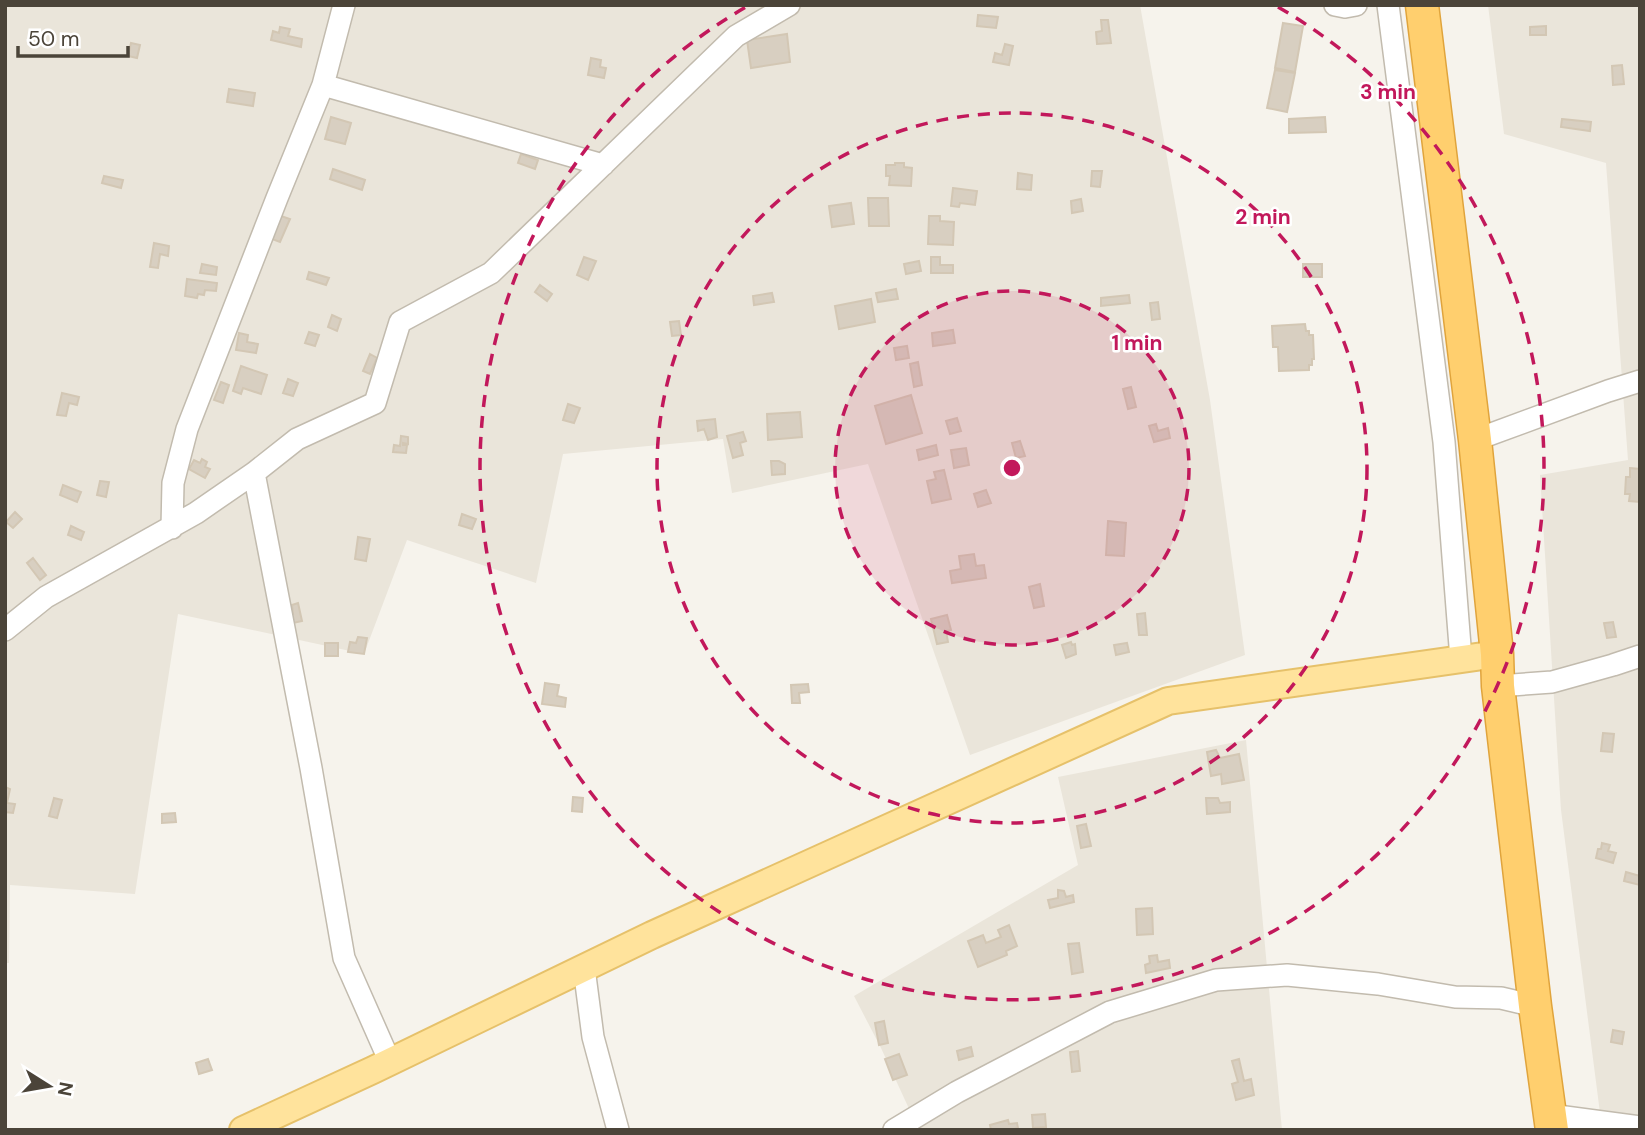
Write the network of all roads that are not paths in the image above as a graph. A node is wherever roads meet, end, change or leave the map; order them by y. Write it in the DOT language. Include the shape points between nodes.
graph roads {
  1 [pos="344,5"];
  2 [pos="789,5"];
  3 [pos="1335,5"];
  4 [pos="1356,5"];
  5 [pos="1388,5"];
  6 [pos="1422,5"];
  7 [pos="323,85"];
  8 [pos="603,165"];
  9 [pos="1640,381"];
  10 [pos="1475,440"];
  11 [pos="254,473"];
  12 [pos="172,528"];
  13 [pos="5,630"];
  14 [pos="1497,654"];
  15 [pos="1640,656"];
  16 [pos="1461,659"];
  17 [pos="1498,686"];
  18 [pos="584,968"];
  19 [pos="1535,1006"];
  20 [pos="390,1062"];
  21 [pos="1551,1122"];
  22 [pos="1640,1127"];
  23 [pos="243,1130"];
  24 [pos="618,1130"];
  25 [pos="894,1130"];
  1 -- 7 [label="street"];
  2 -- 8 [label="street" via="736,36"];
  3 -- 4 [label="street"];
  5 -- 16 [label="street" via="1444,442"];
  6 -- 10 [label="highway"];
  7 -- 8 [label="street"];
  7 -- 12 [label="street" via="187,429 173,483"];
  8 -- 11 [label="street" via="491,273 400,322 375,403 297,439"];
  9 -- 10 [label="street"];
  10 -- 14 [label="highway"];
  11 -- 12 [label="street"];
  11 -- 20 [label="street" via="344,958"];
  12 -- 13 [label="street" via="46,597"];
  14 -- 16 [label="main road"];
  14 -- 17 [label="highway"];
  15 -- 17 [label="street" via="1552,682"];
  16 -- 18 [label="main road" via="1168,701"];
  17 -- 19 [label="highway"];
  18 -- 20 [label="main road"];
  18 -- 24 [label="street" via="593,1037"];
  19 -- 21 [label="highway"];
  19 -- 25 [label="street" via="1501,998 1455,997 1287,975 1216,980 1110,1012"];
  20 -- 23 [label="main road"];
  21 -- 22 [label="street"];
}
